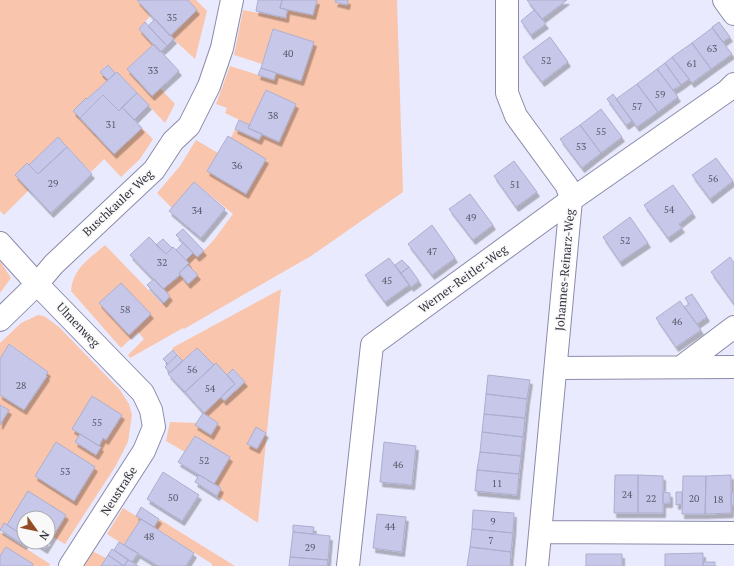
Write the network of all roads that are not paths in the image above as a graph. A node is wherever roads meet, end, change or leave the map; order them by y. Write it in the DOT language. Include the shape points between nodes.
graph roads {
  1 [pos="232,0"];
  2 [pos="507,0"];
  3 [pos="724,0"];
  4 [pos="734,14"];
  5 [pos="734,84"];
  6 [pos="572,200"];
  7 [pos="0,243"];
  8 [pos="37,284"];
  9 [pos="0,320"];
  10 [pos="734,327"];
  11 [pos="681,367"];
  12 [pos="734,367"];
  13 [pos="556,368"];
  14 [pos="151,410"];
  15 [pos="540,532"];
  16 [pos="734,533"];
  17 [pos="70,566"];
  18 [pos="348,566"];
  19 [pos="537,566"];
  1 -- 8 [label="street, Buschkauler Weg" via="220,55 209,86 189,126 173,141 154,170 54,264"];
  2 -- 6 [label="street, Johannes-Reinarz-Weg" via="507,93 516,116 567,186"];
  3 -- 4 [label="street"];
  5 -- 6 [label="street, Werner-Reitler-Weg"];
  6 -- 13 [label="street, Johannes-Reinarz-Weg"];
  6 -- 18 [label="street, Werner-Reitler-Weg" via="372,345"];
  7 -- 8 [label="street, Ulmenweg"];
  8 -- 9 [label="street, Buschkauler Weg"];
  8 -- 14 [label="street, Ulmenweg" via="143,393"];
  10 -- 11 [label="street"];
  11 -- 12 [label="street"];
  11 -- 13 [label="street"];
  13 -- 15 [label="street, Johannes-Reinarz-Weg"];
  14 -- 17 [label="street, Neustraße" via="154,427 144,451"];
  15 -- 16 [label="street"];
  15 -- 19 [label="street, Johannes-Reinarz-Weg"];
}
